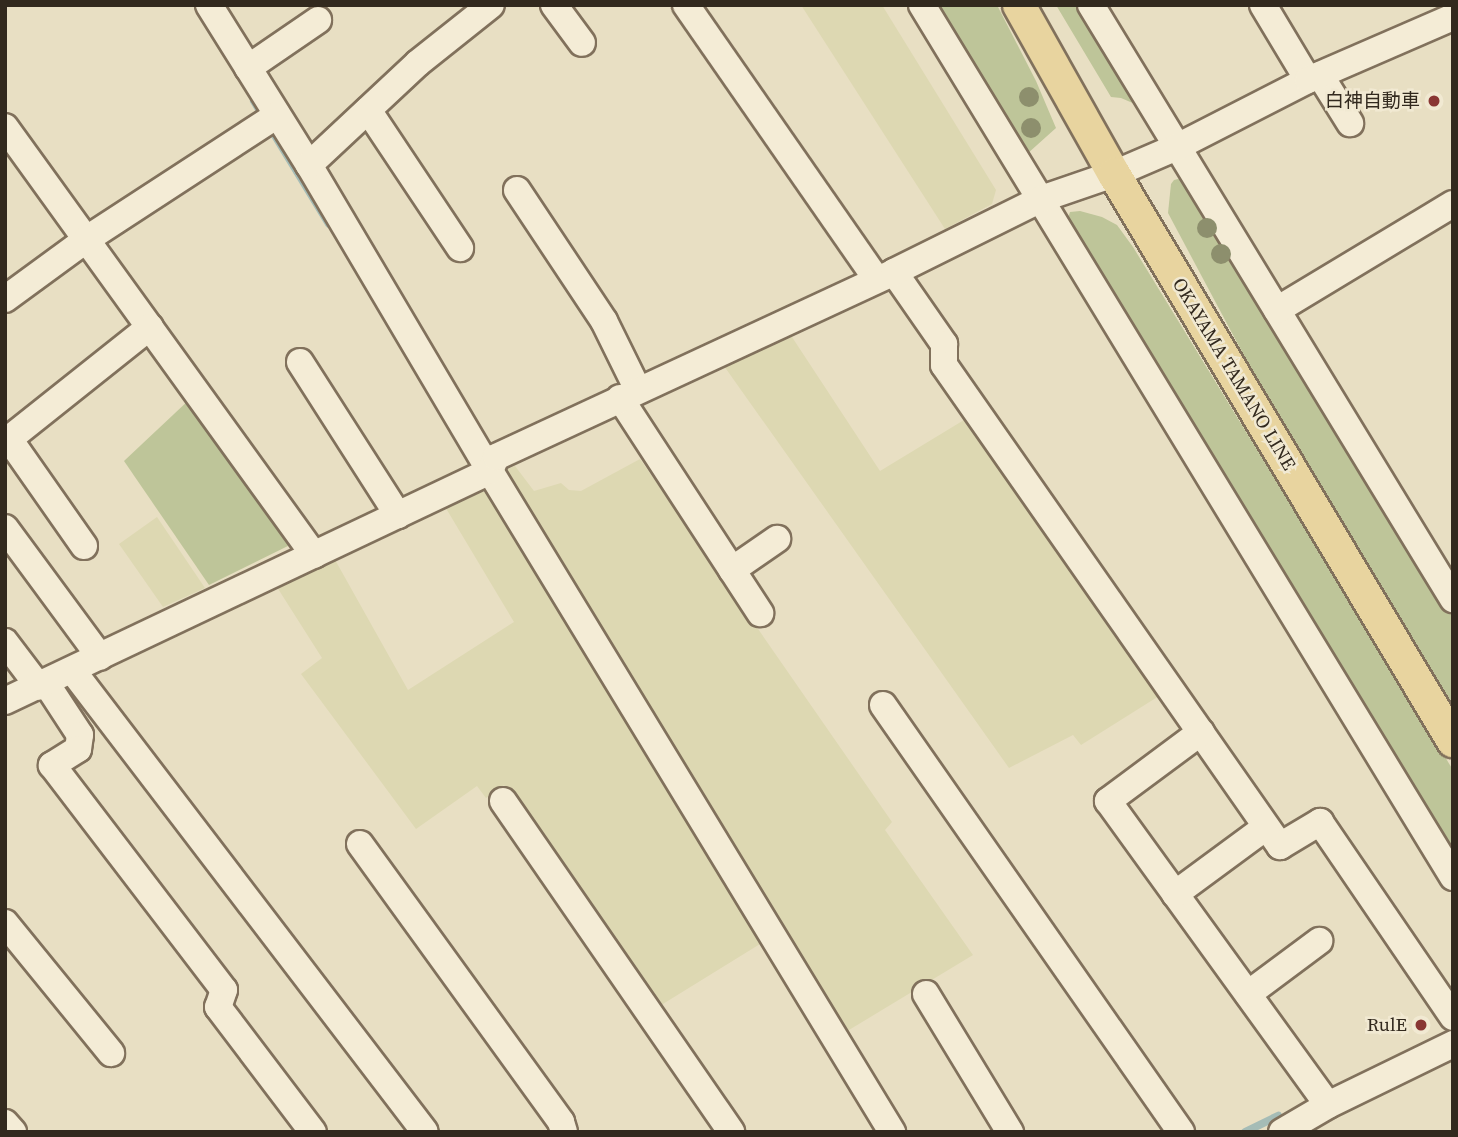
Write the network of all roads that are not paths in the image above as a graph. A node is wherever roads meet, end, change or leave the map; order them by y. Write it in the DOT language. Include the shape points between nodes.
graph roads {
  1 [pos="209,5"];
  2 [pos="492,5"];
  3 [pos="554,5"];
  4 [pos="686,5"];
  5 [pos="922,5"];
  6 [pos="1019,5"];
  7 [pos="1091,5"];
  8 [pos="1263,5"];
  9 [pos="1453,17"];
  10 [pos="317,20"];
  11 [pos="582,43"];
  12 [pos="248,68"];
  13 [pos="1314,78"];
  14 [pos="368,110"];
  15 [pos="270,120"];
  16 [pos="1350,123"];
  17 [pos="5,127"];
  18 [pos="1177,147"];
  19 [pos="309,165"];
  20 [pos="1114,174"];
  21 [pos="517,190"];
  22 [pos="1041,199"];
  23 [pos="1452,208"];
  24 [pos="87,239"];
  25 [pos="460,248"];
  26 [pos="885,275"];
  27 [pos="5,299"];
  28 [pos="1277,310"];
  29 [pos="150,327"];
  30 [pos="300,362"];
  31 [pos="629,394"];
  32 [pos="490,471"];
  33 [pos="393,508"];
  34 [pos="5,528"];
  35 [pos="777,540"];
  36 [pos="84,545"];
  37 [pos="311,549"];
  38 [pos="732,570"];
  39 [pos="1453,599"];
  40 [pos="760,613"];
  41 [pos="5,642"];
  42 [pos="95,650"];
  43 [pos="72,670"];
  44 [pos="38,682"];
  45 [pos="5,701"];
  46 [pos="883,705"];
  47 [pos="1200,732"];
  48 [pos="1453,741"];
  49 [pos="503,801"];
  50 [pos="1266,827"];
  51 [pos="360,844"];
  52 [pos="1453,877"];
  53 [pos="1175,894"];
  54 [pos="5,923"];
  55 [pos="1319,941"];
  56 [pos="926,994"];
  57 [pos="1248,994"];
  58 [pos="1453,1017"];
  59 [pos="1453,1044"];
  60 [pos="111,1053"];
  61 [pos="1328,1105"];
  62 [pos="5,1123"];
  63 [pos="13,1132"];
  64 [pos="313,1132"];
  65 [pos="425,1132"];
  66 [pos="564,1132"];
  67 [pos="731,1132"];
  68 [pos="892,1132"];
  69 [pos="1010,1132"];
  70 [pos="1181,1132"];
  71 [pos="1282,1132"];
  1 -- 12 [label="street"];
  2 -- 14 [label="street" via="418,63"];
  3 -- 11 [label="street"];
  4 -- 26 [label="street"];
  5 -- 22 [label="street"];
  6 -- 20 [label="main road, OKAYAMA TAMANO LINE"];
  7 -- 18 [label="street"];
  8 -- 13 [label="street"];
  9 -- 13 [label="street"];
  10 -- 12 [label="street"];
  12 -- 15 [label="street"];
  13 -- 16 [label="street"];
  13 -- 18 [label="street"];
  14 -- 19 [label="street"];
  14 -- 25 [label="street"];
  15 -- 19 [label="street"];
  15 -- 24 [label="street"];
  17 -- 24 [label="street"];
  18 -- 20 [label="street"];
  18 -- 28 [label="street"];
  19 -- 32 [label="street"];
  20 -- 22 [label="street"];
  20 -- 48 [label="main road, OKAYAMA TAMANO LINE"];
  21 -- 31 [label="street" via="604,321"];
  22 -- 26 [label="street"];
  22 -- 52 [label="street"];
  23 -- 28 [label="street"];
  24 -- 27 [label="street"];
  24 -- 29 [label="street"];
  26 -- 31 [label="street"];
  26 -- 47 [label="street" via="944,344 944,365"];
  28 -- 39 [label="street"];
  29 -- 36 [label="street" via="9,439"];
  29 -- 37 [label="street"];
  30 -- 33 [label="street"];
  31 -- 32 [label="street" via="496,457"];
  31 -- 38 [label="street"];
  32 -- 33 [label="street"];
  32 -- 68 [label="street"];
  33 -- 37 [label="street"];
  34 -- 42 [label="street"];
  35 -- 38 [label="street"];
  37 -- 42 [label="street"];
  38 -- 40 [label="street"];
  41 -- 44 [label="street"];
  42 -- 43 [label="street"];
  43 -- 44 [label="street"];
  43 -- 65 [label="street"];
  44 -- 45 [label="street"];
  44 -- 64 [label="street" via="80,735 78,749 52,765 224,990 218,1007"];
  46 -- 70 [label="street"];
  47 -- 50 [label="street"];
  47 -- 53 [label="street" via="1108,801"];
  49 -- 67 [label="street"];
  50 -- 53 [label="street"];
  50 -- 58 [label="street" via="1280,846 1320,822"];
  51 -- 66 [label="street"];
  53 -- 57 [label="street"];
  54 -- 60 [label="street"];
  55 -- 57 [label="street"];
  56 -- 69 [label="street"];
  57 -- 61 [label="street"];
  59 -- 61 [label="street"];
  61 -- 71 [label="street"];
  62 -- 63 [label="street"];
}
